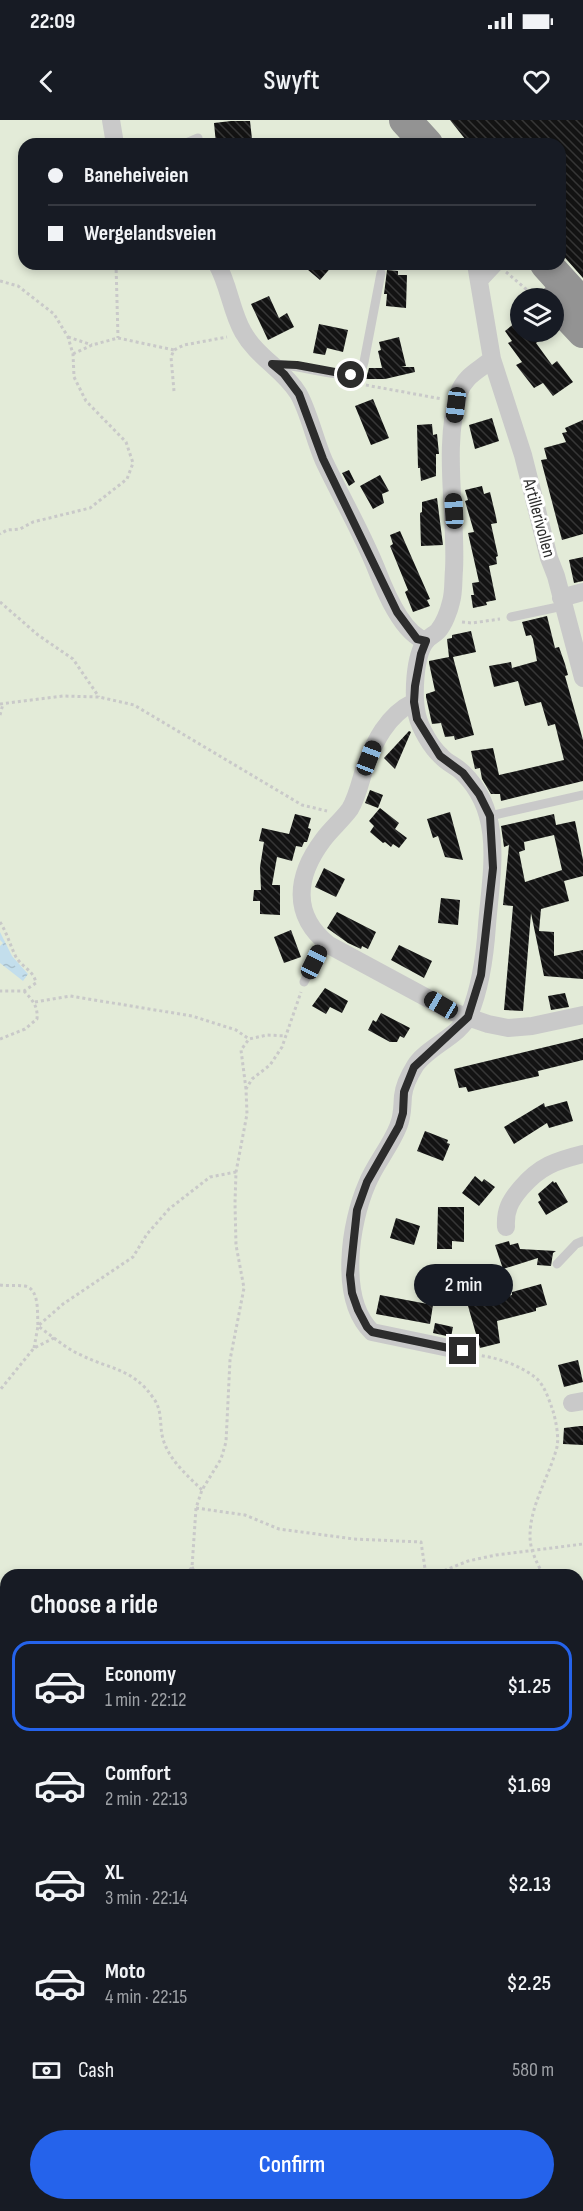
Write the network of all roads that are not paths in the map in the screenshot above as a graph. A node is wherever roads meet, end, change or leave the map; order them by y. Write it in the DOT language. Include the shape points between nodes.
graph roads {
  1 [pos="111,120"];
  2 [pos="405,120"];
  3 [pos="427,120"];
  4 [pos="114,138"];
  5 [pos="422,138"];
  6 [pos="444,138"];
  7 [pos="219,270"];
  8 [pos="512,270"];
  9 [pos="551,270"];
  10 [pos="478,271"];
  11 [pos="381,273"];
  12 [pos="536,288"];
  13 [pos="583,305"];
  14 [pos="564,312"];
  15 [pos="583,332"];
  16 [pos="492,359"];
  17 [pos="272,364"];
  18 [pos="583,592"];
  19 [pos="562,602"];
  20 [pos="511,617"];
  21 [pos="426,641"];
  22 [pos="583,678"];
  23 [pos="414,702"];
  24 [pos="583,795"];
  25 [pos="490,816"];
  26 [pos="324,941"];
  27 [pos="304,982"];
  28 [pos="583,1016"];
  29 [pos="468,1017"];
  30 [pos="583,1154"];
  31 [pos="506,1227"];
  32 [pos="583,1241"];
  33 [pos="557,1264"];
  34 [pos="463,1351"];
  1 -- 4 [label="street"];
  2 -- 5 [label="highway"];
  3 -- 6 [label="highway"];
  7 -- 17 [label="street" via="241,329 250,345"];
  8 -- 12 [label="highway"];
  9 -- 13 [label="highway"];
  10 -- 16 [label="street, Artillerivollen"];
  11 -- 17 [label="lane" via="362,369 344,375"];
  14 -- 15 [label="highway"];
  16 -- 19 [label="street, Artillerivollen" via="523,455"];
  16 -- 21 [label="street" via="463,383 456,405 451,452 452,600 440,628"];
  17 -- 21 [label="street" via="299,394 323,459 397,612 417,639"];
  18 -- 19 [label="street"];
  19 -- 20 [label="lane"];
  19 -- 22 [label="street, Artillerivollen"];
  21 -- 23 [label="street"];
  23 -- 25 [label="street" via="417,719 440,756 463,773"];
  23 -- 26 [label="street" via="387,722 350,808 314,854 302,881 305,914"];
  24 -- 25 [label="lane"];
  25 -- 29 [label="street" via="493,868 486,945"];
  26 -- 27 [label="lane"];
  26 -- 29 [label="street"];
  28 -- 29 [label="street" via="508,1028"];
  29 -- 34 [label="street" via="417,1063 408,1080 399,1126 367,1182 357,1210 350,1275 358,1310 372,1332"];
  30 -- 31 [label="street" via="533,1174 507,1206"];
  32 -- 33 [label="lane"];
}
